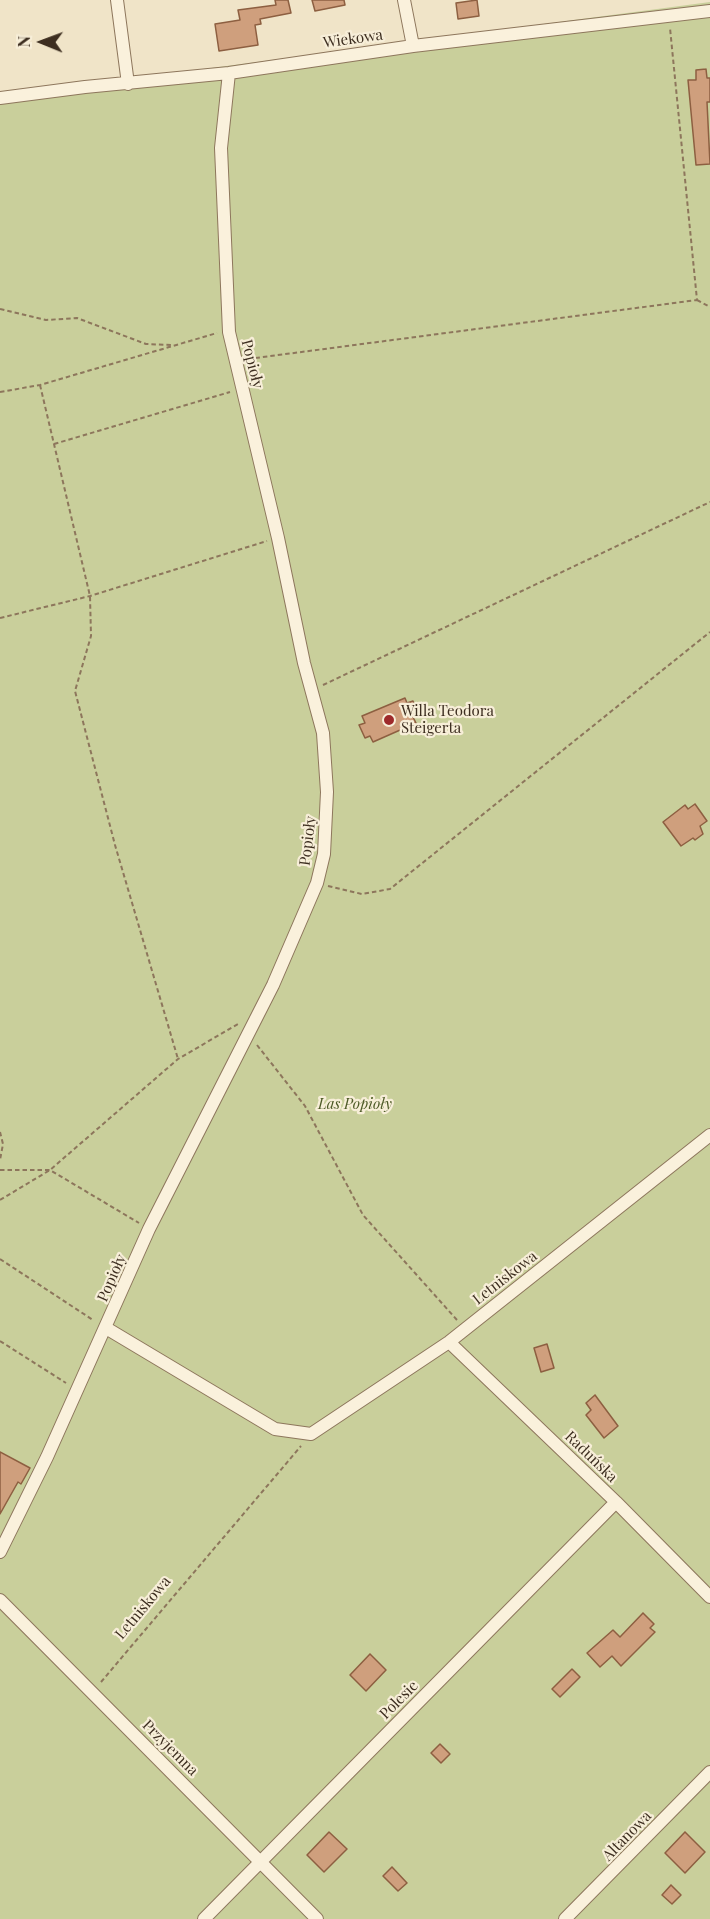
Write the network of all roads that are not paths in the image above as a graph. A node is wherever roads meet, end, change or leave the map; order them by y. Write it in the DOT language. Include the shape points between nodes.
graph roads {
  1 [pos="117,0"];
  2 [pos="404,0"];
  3 [pos="710,11"];
  4 [pos="413,46"];
  5 [pos="229,73"];
  6 [pos="128,84"];
  7 [pos="0,98"];
  8 [pos="710,1135"];
  9 [pos="106,1328"];
  10 [pos="449,1342"];
  11 [pos="616,1502"];
  12 [pos="0,1552"];
  13 [pos="710,1597"];
  14 [pos="0,1600"];
  15 [pos="710,1772"];
  16 [pos="261,1861"];
  17 [pos="204,1919"];
  18 [pos="317,1919"];
  19 [pos="565,1919"];
  1 -- 6 [label="street"];
  2 -- 4 [label="street"];
  3 -- 4 [label="street, Wiekowa"];
  4 -- 5 [label="street, Wiekowa"];
  5 -- 6 [label="street, Wiekowa"];
  5 -- 9 [label="street, Popioły" via="221,148 229,332 323,733 327,792 324,854 317,883 273,985 243,1028"];
  6 -- 7 [label="street, Wiekowa"];
  8 -- 10 [label="street, Letniskowa"];
  9 -- 10 [label="street, Letniskowa" via="275,1429 311,1434"];
  9 -- 12 [label="street, Popioły"];
  10 -- 11 [label="street, Raduńska"];
  11 -- 13 [label="street, Raduńska"];
  11 -- 16 [label="street, Polesie"];
  14 -- 16 [label="street, Przyjemna"];
  15 -- 19 [label="street, Altanowa"];
  16 -- 17 [label="street, Polesie"];
  16 -- 18 [label="street, Przyjemna"];
}
